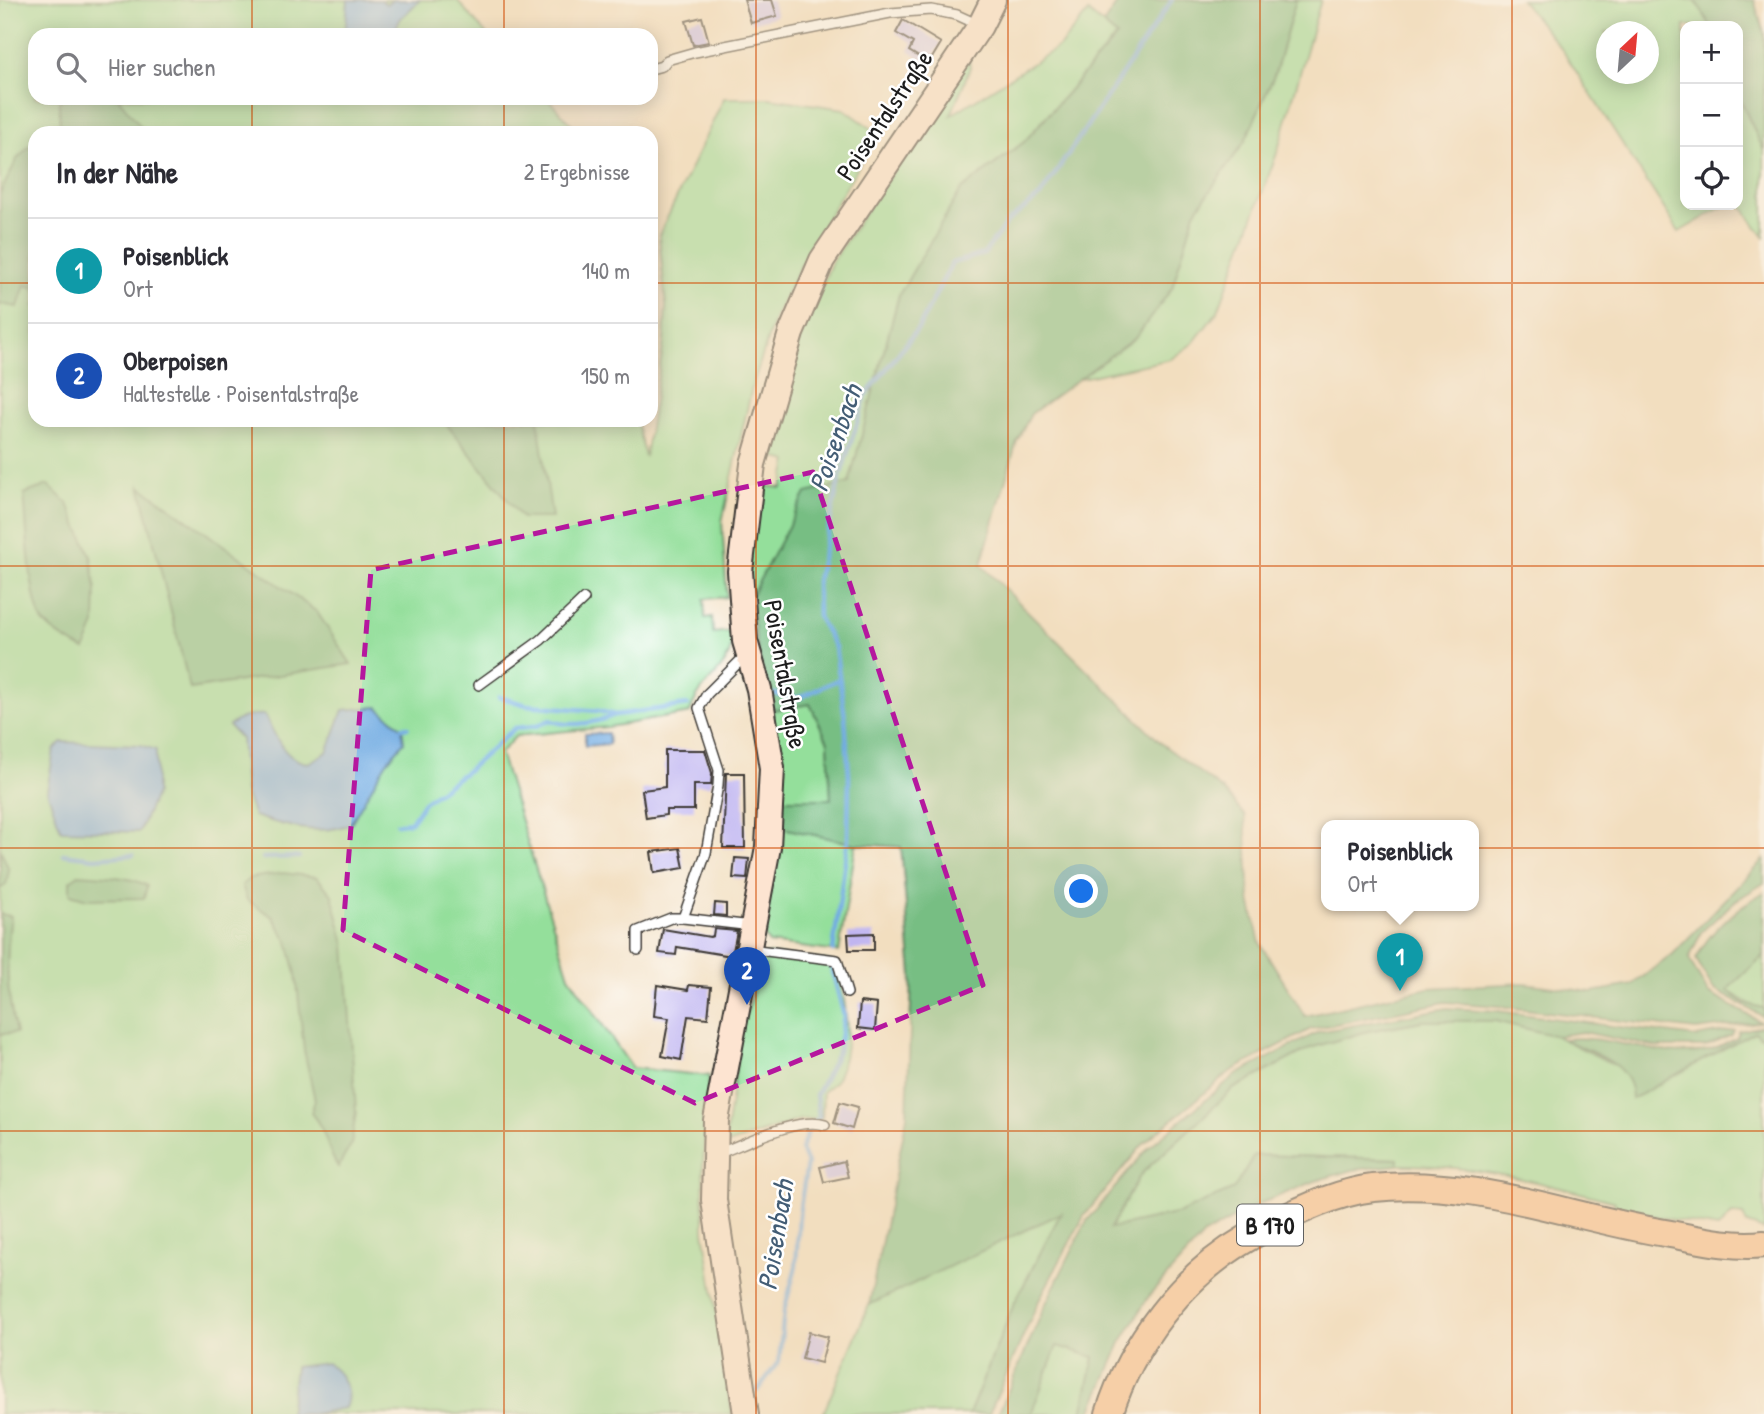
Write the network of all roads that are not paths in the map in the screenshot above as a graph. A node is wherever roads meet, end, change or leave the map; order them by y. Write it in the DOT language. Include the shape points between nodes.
graph roads {
  1 [pos="993,0"];
  2 [pos="980,26"];
  3 [pos="658,67"];
  4 [pos="584,599"];
  5 [pos="748,653"];
  6 [pos="479,685"];
  7 [pos="683,918"];
  8 [pos="751,937"];
  9 [pos="638,950"];
  10 [pos="847,993"];
  11 [pos="825,1125"];
  12 [pos="715,1155"];
  13 [pos="1764,1244"];
  14 [pos="746,1414"];
  15 [pos="1109,1414"];
  1 -- 2 [label="main road, Poisentalstraße"];
  2 -- 3 [label="lane" via="931,10 890,13 695,52"];
  2 -- 5 [label="main road, Poisentalstraße" via="822,260 791,333 754,464 743,535 740,571"];
  4 -- 6 [label="lane" via="541,640"];
  5 -- 7 [label="lane" via="713,687 699,708 719,770 718,785 706,853"];
  5 -- 8 [label="main road, Poisentalstraße" via="772,768 768,847"];
  7 -- 8 [label="lane"];
  7 -- 9 [label="lane" via="638,931"];
  8 -- 10 [label="lane" via="837,960"];
  8 -- 12 [label="main road, Poisentalstraße" via="716,1120"];
  11 -- 12 [label="lane" via="814,1121"];
  12 -- 14 [label="main road, Poisentalstraße" via="714,1200"];
  13 -- 15 [label="main road, B 170" via="1744,1246 1628,1227 1517,1199 1446,1188 1372,1188 1291,1213 1219,1254 1144,1338 1117,1388"];
}
